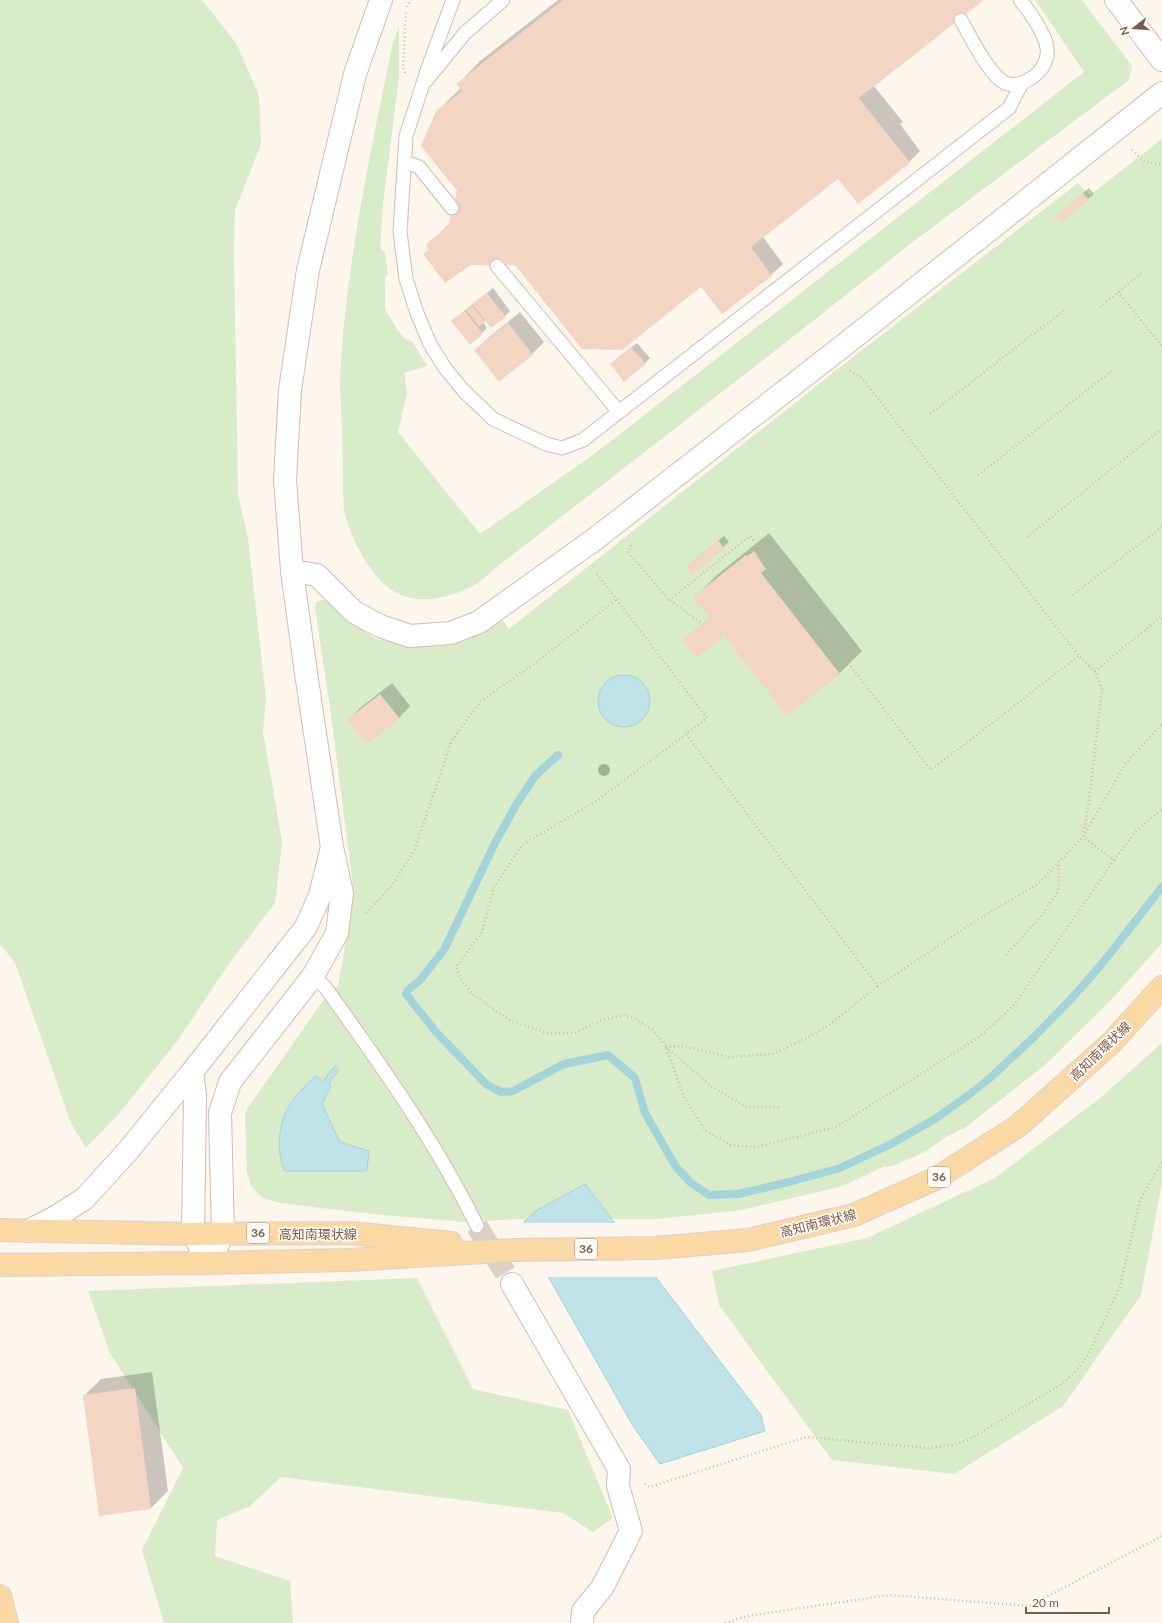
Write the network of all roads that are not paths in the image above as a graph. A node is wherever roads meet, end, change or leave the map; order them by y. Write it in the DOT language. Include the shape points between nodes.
graph roads {
  1 [pos="381,0"];
  2 [pos="453,0"];
  3 [pos="503,0"];
  4 [pos="1020,0"];
  5 [pos="1116,0"];
  6 [pos="961,20"];
  7 [pos="1162,60"];
  8 [pos="1022,83"];
  9 [pos="421,87"];
  10 [pos="1162,93"];
  11 [pos="405,162"];
  12 [pos="452,208"];
  13 [pos="497,266"];
  14 [pos="619,412"];
  15 [pos="292,571"];
  16 [pos="332,847"];
  17 [pos="313,976"];
  18 [pos="1162,987"];
  19 [pos="192,1072"];
  20 [pos="477,1226"];
  21 [pos="0,1230"];
  22 [pos="28,1231"];
  23 [pos="193,1234"];
  24 [pos="223,1234"];
  25 [pos="516,1250"];
  26 [pos="209,1263"];
  27 [pos="0,1265"];
  28 [pos="512,1284"];
  29 [pos="0,1596"];
  30 [pos="7,1623"];
  31 [pos="582,1623"];
  1 -- 15 [label="street" via="355,74 308,270 290,390 285,465"];
  2 -- 9 [label="lane"];
  3 -- 9 [label="lane" via="465,33"];
  4 -- 8 [label="lane" via="1038,27 1047,48 1044,66"];
  5 -- 7 [label="street"];
  6 -- 8 [label="lane" via="993,72 1004,82 1013,85"];
  8 -- 14 [label="lane" via="1009,108"];
  9 -- 11 [label="lane" via="406,136"];
  10 -- 15 [label="street" via="595,539 479,622 451,633 410,636 380,626 354,612 317,575"];
  11 -- 12 [label="lane" via="418,166"];
  11 -- 14 [label="lane" via="400,232 406,279 430,344 444,368 493,419 546,444 562,448 583,440"];
  13 -- 14 [label="lane"];
  15 -- 16 [label="street"];
  16 -- 17 [label="street" via="342,893 337,933"];
  16 -- 19 [label="street" via="320,895 306,927"];
  17 -- 20 [label="lane" via="326,988 393,1082 462,1195"];
  17 -- 24 [label="street" via="230,1082 220,1113"];
  18 -- 25 [label="main road, 高知南環状線 / 36" via="1111,1043 1018,1126 937,1178 854,1216 748,1240 656,1248"];
  19 -- 22 [label="street" via="127,1152 84,1199"];
  19 -- 23 [label="street" via="195,1095"];
  21 -- 22 [label="main road, 高知南環状線 / 36"];
  22 -- 23 [label="main road, 高知南環状線 / 36"];
  23 -- 24 [label="main road, 高知南環状線 / 36"];
  23 -- 26 [label="street"];
  24 -- 25 [label="main road, 高知南環状線 / 36" via="350,1233"];
  24 -- 26 [label="street"];
  25 -- 26 [label="main road, 高知南環状線 / 36" via="348,1260"];
  26 -- 27 [label="main road, 高知南環状線 / 36"];
  28 -- 31 [label="street" via="619,1468 618,1486 631,1531 602,1588 584,1611"];
  29 -- 30 [label="main road"];
}
